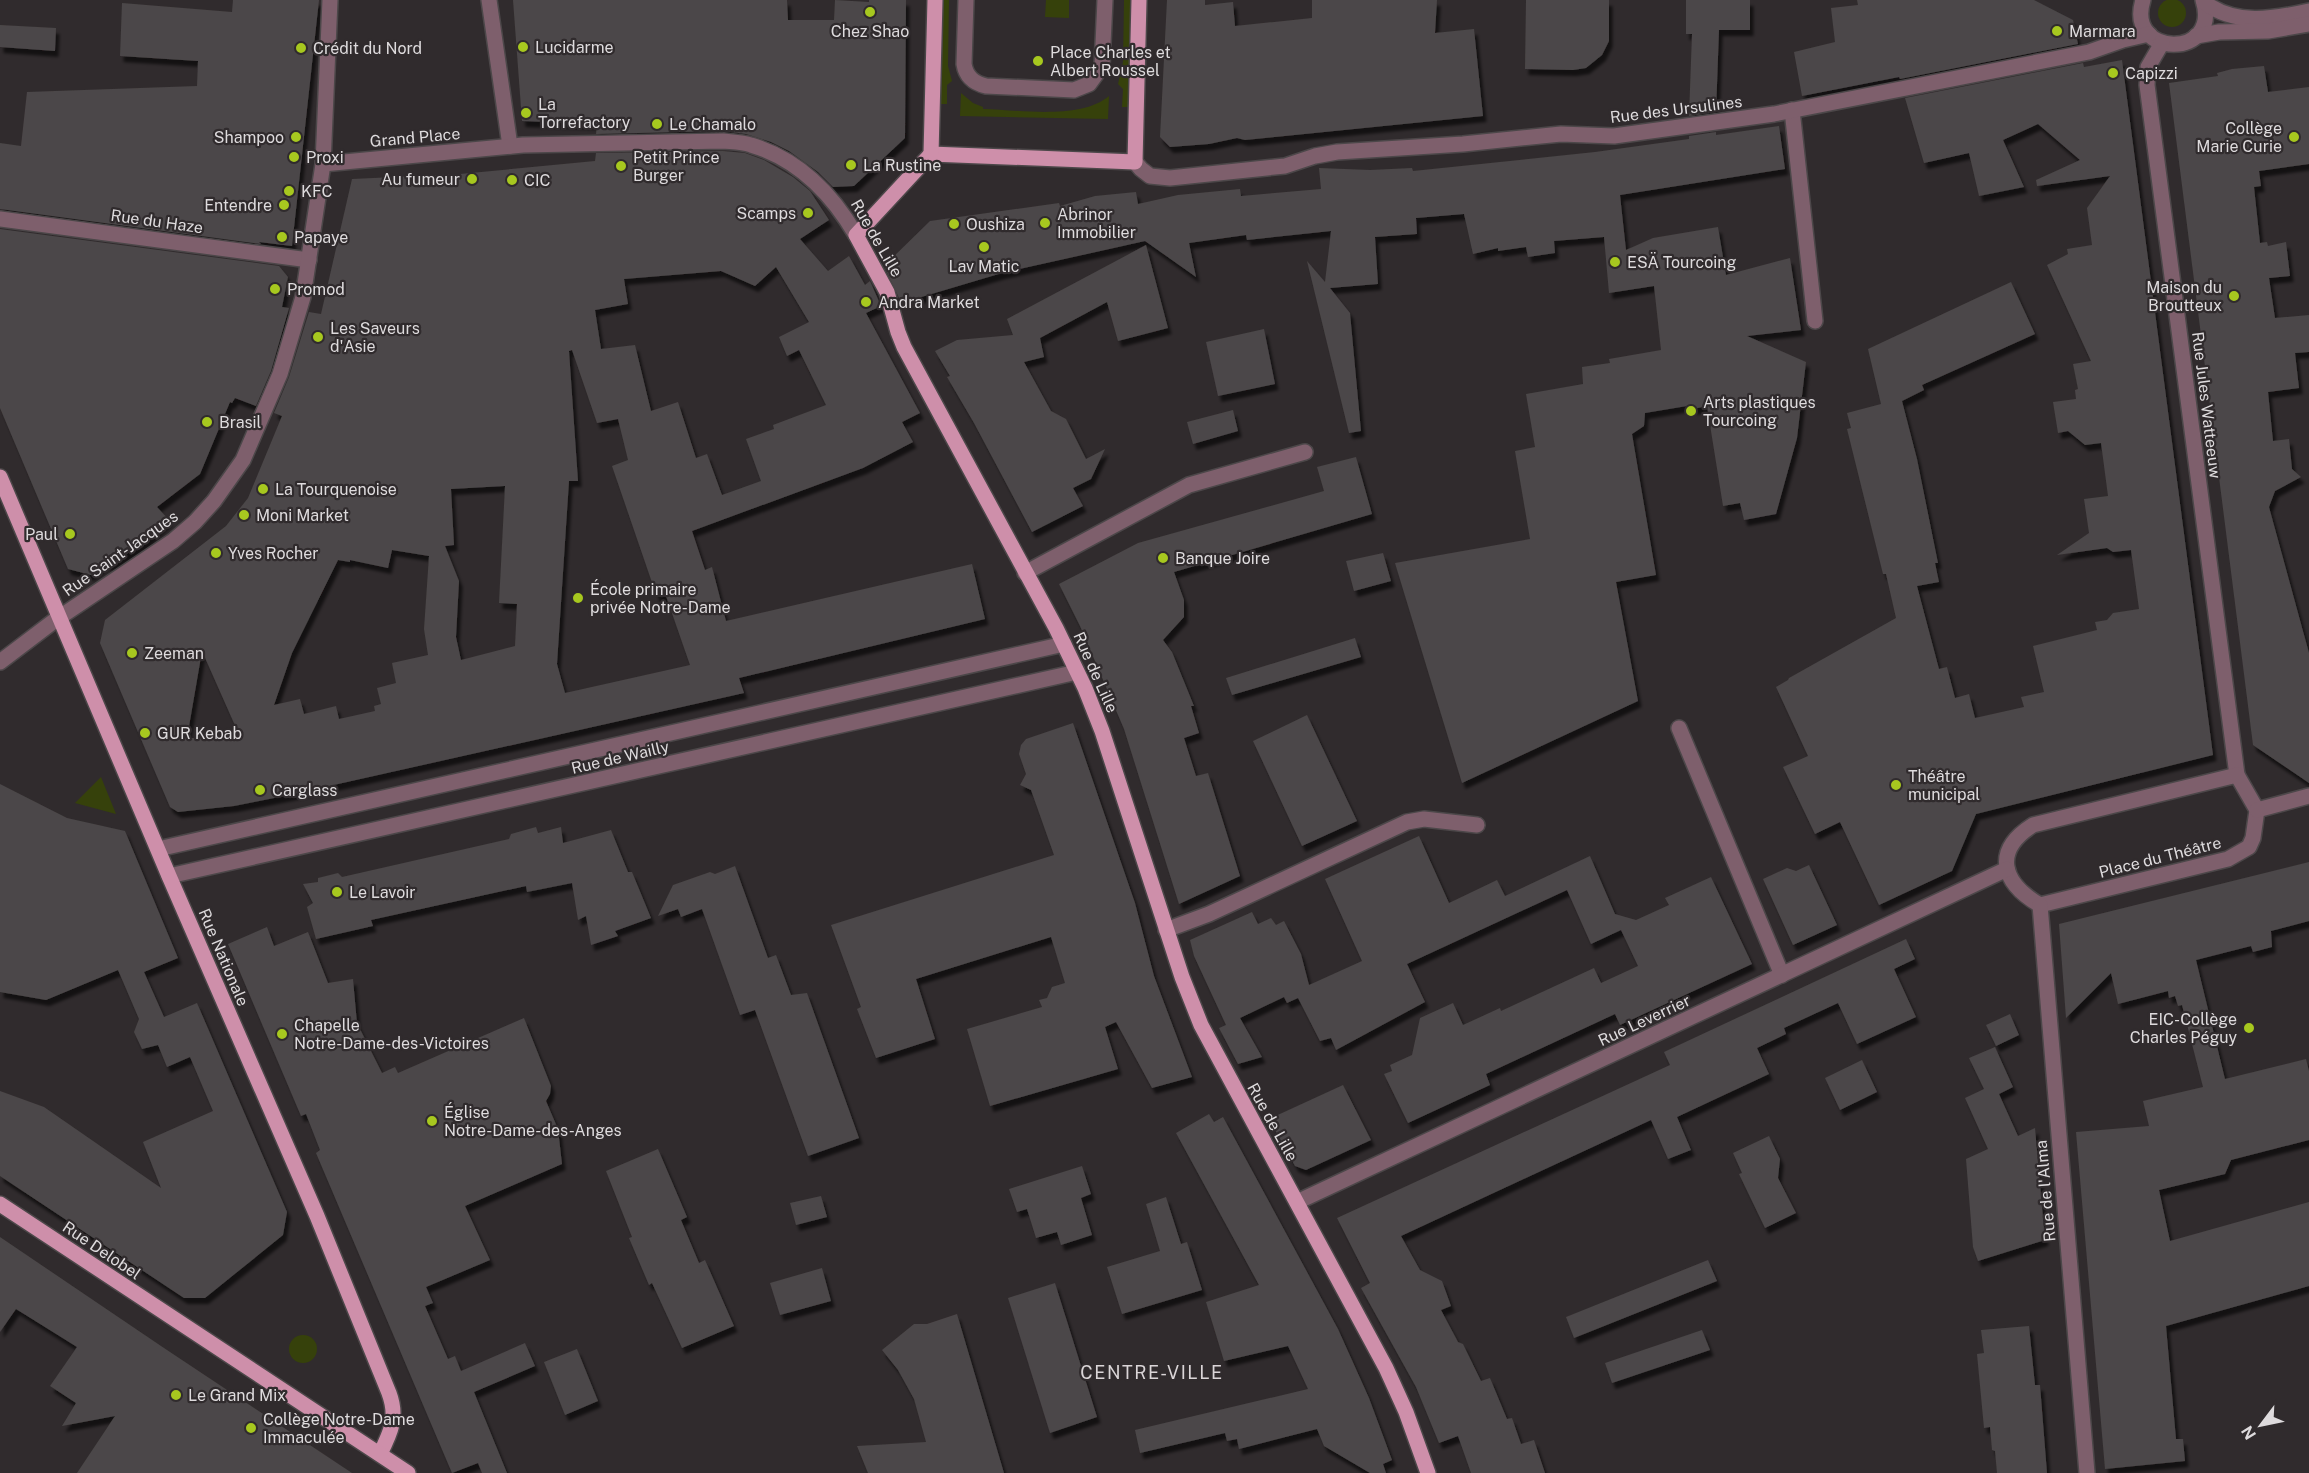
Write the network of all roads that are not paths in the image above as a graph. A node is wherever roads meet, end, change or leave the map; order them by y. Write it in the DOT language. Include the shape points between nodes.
graph roads {
  1 [pos="330,0"];
  2 [pos="489,0"];
  3 [pos="935,0"];
  4 [pos="966,0"];
  5 [pos="1105,0"];
  6 [pos="1139,0"];
  7 [pos="2144,0"];
  8 [pos="2204,1"];
  9 [pos="2309,11"];
  10 [pos="2309,24"];
  11 [pos="2196,36"];
  12 [pos="2156,39"];
  13 [pos="1792,110"];
  14 [pos="516,146"];
  15 [pos="931,154"];
  16 [pos="1135,162"];
  17 [pos="323,164"];
  18 [pos="0,219"];
  19 [pos="856,235"];
  20 [pos="309,260"];
  21 [pos="1815,321"];
  22 [pos="1305,452"];
  23 [pos="0,477"];
  24 [pos="1025,573"];
  25 [pos="60,617"];
  26 [pos="1064,644"];
  27 [pos="0,661"];
  28 [pos="1077,672"];
  29 [pos="1679,728"];
  30 [pos="2237,775"];
  31 [pos="2309,796"];
  32 [pos="2257,810"];
  33 [pos="1477,825"];
  34 [pos="158,849"];
  35 [pos="2007,869"];
  36 [pos="169,876"];
  37 [pos="2040,905"];
  38 [pos="1166,930"];
  39 [pos="1782,975"];
  40 [pos="1297,1202"];
  41 [pos="0,1204"];
  42 [pos="380,1454"];
  43 [pos="408,1473"];
  44 [pos="1428,1473"];
  45 [pos="2087,1473"];
  1 -- 17 [label="street"];
  2 -- 14 [label="street"];
  3 -- 15 [label="main road"];
  4 -- 5 [label="street" via="964,64 974,81 986,86 1074,90 1089,84 1102,66"];
  6 -- 16 [label="main road"];
  7 -- 12 [label="street" via="2142,21"];
  8 -- 9 [label="street" via="2225,15 2244,18 2265,19"];
  8 -- 11 [label="street" via="2204,23"];
  10 -- 11 [label="street"];
  11 -- 12 [label="street, Rue des Ursulines" via="2178,45"];
  12 -- 13 [label="street, Rue des Ursulines" via="2122,40 2080,54"];
  12 -- 30 [label="street, Rue Jules Watteeuw" via="2147,85"];
  13 -- 16 [label="street, Rue des Ursulines" via="1614,136 1562,134 1337,152 1285,166 1170,178 1150,176"];
  13 -- 21 [label="street"];
  14 -- 17 [label="street, Grand Place"];
  14 -- 19 [label="street, Rue de Lille" via="723,141 750,145 788,163 819,185 837,204"];
  15 -- 16 [label="main road"];
  15 -- 19 [label="main road"];
  17 -- 20 [label="street, Rue Saint-Jacques"];
  18 -- 20 [label="street, Rue du Haze"];
  19 -- 24 [label="main road, Rue de Lille" via="887,291 904,347"];
  20 -- 25 [label="street, Rue Saint-Jacques" via="303,297 280,374 255,435 228,483 173,541"];
  22 -- 24 [label="street" via="1189,485"];
  23 -- 25 [label="main road, Rue Nationale"];
  24 -- 26 [label="main road, Rue de Lille"];
  25 -- 27 [label="street, Rue Saint-Jacques"];
  25 -- 34 [label="main road, Rue Nationale"];
  26 -- 28 [label="main road, Rue de Lille"];
  26 -- 34 [label="street, Rue de Wailly"];
  28 -- 36 [label="street, Rue de Wailly"];
  28 -- 38 [label="main road, Rue de Lille" via="1102,731"];
  29 -- 39 [label="street"];
  30 -- 32 [label="street"];
  30 -- 35 [label="street" via="2033,825 2009,846"];
  31 -- 32 [label="street"];
  32 -- 37 [label="street, Place du Théâtre" via="2253,838 2238,855"];
  33 -- 38 [label="street" via="1424,819 1407,822"];
  34 -- 36 [label="main road, Rue Nationale"];
  35 -- 37 [label="street" via="2020,891"];
  35 -- 39 [label="street, Rue Leverrier"];
  36 -- 42 [label="main road, Rue Nationale" via="317,1216 392,1401 394,1423"];
  37 -- 45 [label="street, Rue de l'Alma"];
  38 -- 40 [label="main road, Rue de Lille" via="1205,1035"];
  39 -- 40 [label="street, Rue Leverrier"];
  40 -- 44 [label="main road, Rue de Lille" via="1392,1379"];
  41 -- 42 [label="main road, Rue Delobel"];
  42 -- 43 [label="main road, Rue Delobel"];
}
